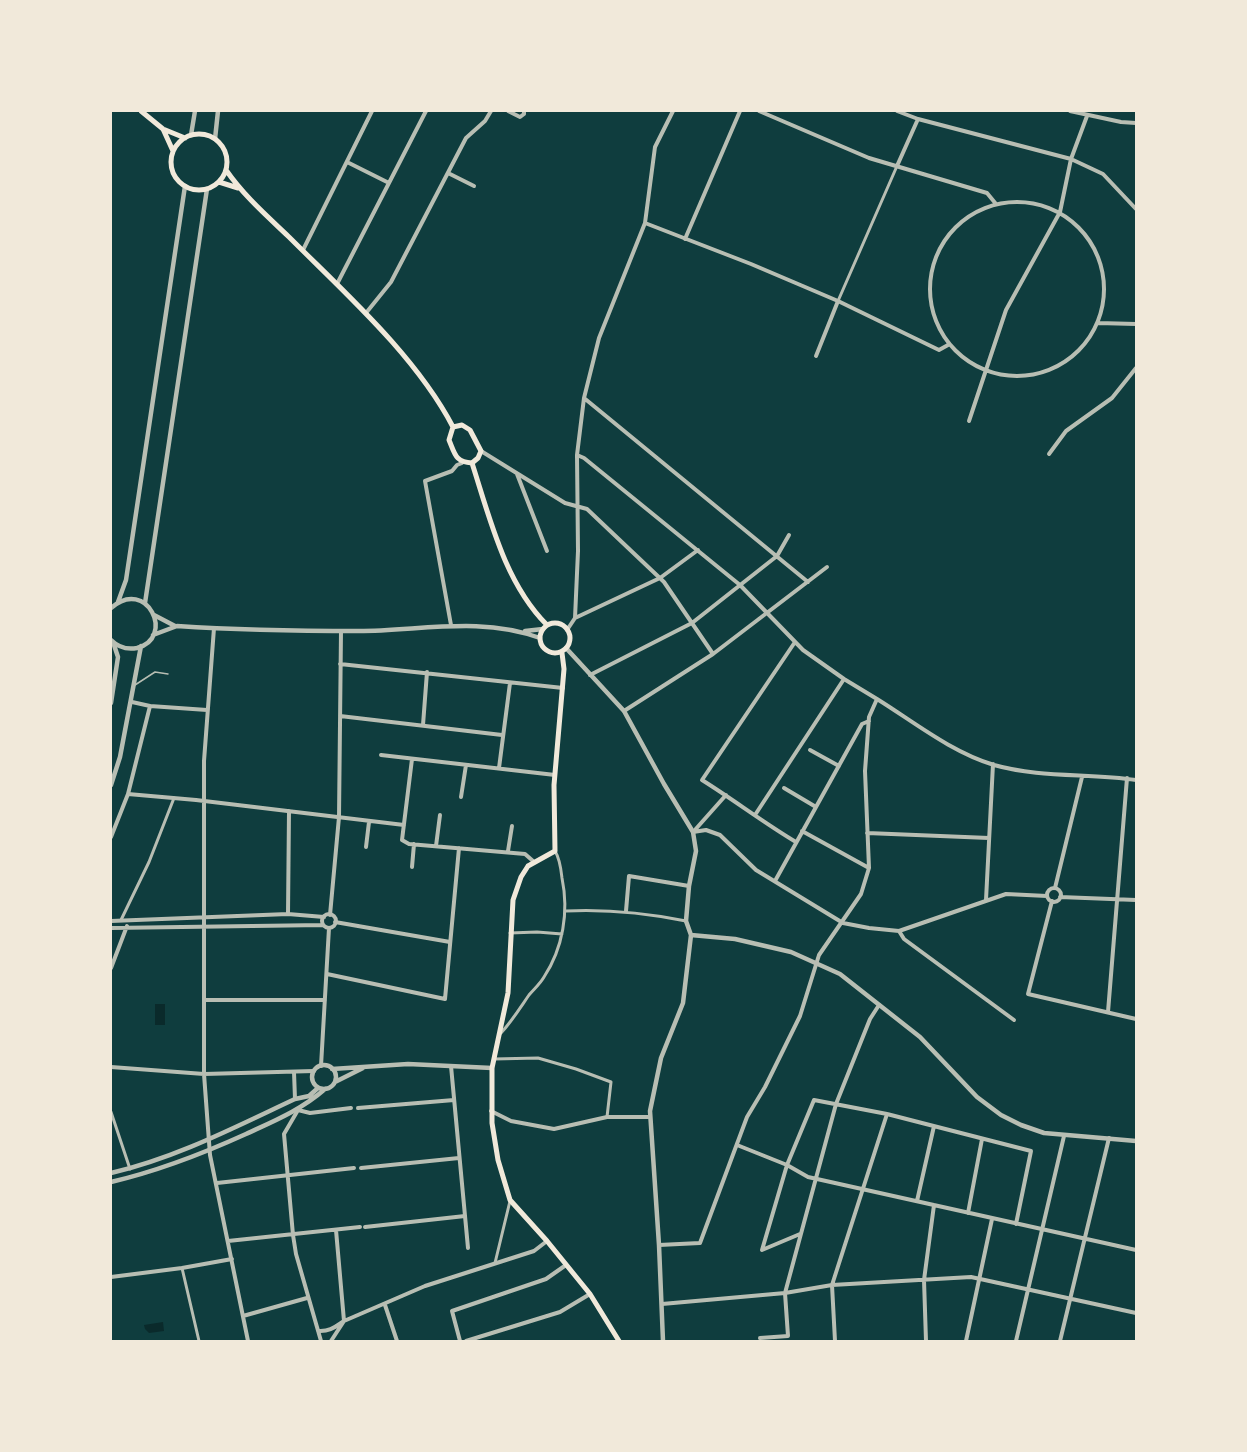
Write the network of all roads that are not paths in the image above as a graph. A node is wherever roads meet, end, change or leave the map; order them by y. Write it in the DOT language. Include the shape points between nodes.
graph roads {
  1 [pos="141,111"];
  2 [pos="195,111"];
  3 [pos="218,111"];
  4 [pos="372,111"];
  5 [pos="426,111"];
  6 [pos="491,111"];
  7 [pos="508,111"];
  8 [pos="524,111"];
  9 [pos="673,111"];
  10 [pos="740,111"];
  11 [pos="759,111"];
  12 [pos="897,111"];
  13 [pos="1070,111"];
  14 [pos="1087,116"];
  15 [pos="918,119"];
  16 [pos="1136,123"];
  17 [pos="163,129"];
  18 [pos="191,135"];
  19 [pos="185,138"];
  20 [pos="215,139"];
  21 [pos="173,151"];
  22 [pos="1071,159"];
  23 [pos="347,162"];
  24 [pos="897,166"];
  25 [pos="226,170"];
  26 [pos="448,173"];
  27 [pos="219,182"];
  28 [pos="389,183"];
  29 [pos="185,186"];
  30 [pos="474,186"];
  31 [pos="240,188"];
  32 [pos="207,189"];
  33 [pos="996,204"];
  34 [pos="1136,208"];
  35 [pos="1060,213"];
  36 [pos="645,223"];
  37 [pos="686,239"];
  38 [pos="302,251"];
  39 [pos="337,284"];
  40 [pos="838,301"];
  41 [pos="366,313"];
  42 [pos="1098,323"];
  43 [pos="1136,324"];
  44 [pos="948,345"];
  45 [pos="816,356"];
  46 [pos="1136,368"];
  47 [pos="986,372"];
  48 [pos="584,398"];
  49 [pos="969,421"];
  50 [pos="453,427"];
  51 [pos="481,451"];
  52 [pos="1049,454"];
  53 [pos="577,455"];
  54 [pos="490,457"];
  55 [pos="478,458"];
  56 [pos="462,463"];
  57 [pos="471,464"];
  58 [pos="517,474"];
  59 [pos="577,506"];
  60 [pos="789,535"];
  61 [pos="698,550"];
  62 [pos="547,551"];
  63 [pos="777,556"];
  64 [pos="827,567"];
  65 [pos="660,578"];
  66 [pos="808,582"];
  67 [pos="740,585"];
  68 [pos="118,602"];
  69 [pos="145,603"];
  70 [pos="111,608"];
  71 [pos="768,612"];
  72 [pos="154,615"];
  73 [pos="575,618"];
  74 [pos="692,623"];
  75 [pos="451,625"];
  76 [pos="175,626"];
  77 [pos="545,627"];
  78 [pos="214,628"];
  79 [pos="342,630"];
  80 [pos="567,630"];
  81 [pos="522,632"];
  82 [pos="153,635"];
  83 [pos="540,638"];
  84 [pos="112,641"];
  85 [pos="795,642"];
  86 [pos="141,646"];
  87 [pos="564,650"];
  88 [pos="713,654"];
  89 [pos="340,664"];
  90 [pos="427,672"];
  91 [pos="168,674"];
  92 [pos="590,675"];
  93 [pos="844,679"];
  94 [pos="510,683"];
  95 [pos="135,686"];
  96 [pos="563,688"];
  97 [pos="877,699"];
  98 [pos="132,702"];
  99 [pos="111,703"];
  100 [pos="150,706"];
  101 [pos="207,710"];
  102 [pos="624,711"];
  103 [pos="340,716"];
  104 [pos="869,721"];
  105 [pos="423,725"];
  106 [pos="502,735"];
  107 [pos="810,750"];
  108 [pos="381,755"];
  109 [pos="412,759"];
  110 [pos="993,764"];
  111 [pos="466,765"];
  112 [pos="839,766"];
  113 [pos="499,768"];
  114 [pos="555,776"];
  115 [pos="1082,777"];
  116 [pos="1127,778"];
  117 [pos="1136,780"];
  118 [pos="111,785"];
  119 [pos="784,788"];
  120 [pos="128,794"];
  121 [pos="726,795"];
  122 [pos="461,796"];
  123 [pos="174,798"];
  124 [pos="203,801"];
  125 [pos="816,807"];
  126 [pos="289,811"];
  127 [pos="440,815"];
  128 [pos="755,815"];
  129 [pos="339,817"];
  130 [pos="369,822"];
  131 [pos="404,825"];
  132 [pos="512,826"];
  133 [pos="802,831"];
  134 [pos="693,832"];
  135 [pos="867,834"];
  136 [pos="111,837"];
  137 [pos="990,838"];
  138 [pos="796,842"];
  139 [pos="414,844"];
  140 [pos="436,846"];
  141 [pos="366,847"];
  142 [pos="459,848"];
  143 [pos="508,851"];
  144 [pos="555,851"];
  145 [pos="533,861"];
  146 [pos="412,867"];
  147 [pos="869,868"];
  148 [pos="775,881"];
  149 [pos="689,886"];
  150 [pos="1055,888"];
  151 [pos="1047,896"];
  152 [pos="1060,897"];
  153 [pos="1117,899"];
  154 [pos="986,900"];
  155 [pos="1136,900"];
  156 [pos="1052,902"];
  157 [pos="566,911"];
  158 [pos="626,911"];
  159 [pos="288,914"];
  160 [pos="330,915"];
  161 [pos="324,917"];
  162 [pos="203,918"];
  163 [pos="111,921"];
  164 [pos="121,921"];
  165 [pos="129,921"];
  166 [pos="686,921"];
  167 [pos="335,922"];
  168 [pos="843,923"];
  169 [pos="323,925"];
  170 [pos="203,926"];
  171 [pos="111,928"];
  172 [pos="126,928"];
  173 [pos="329,928"];
  174 [pos="898,930"];
  175 [pos="510,933"];
  176 [pos="562,934"];
  177 [pos="691,935"];
  178 [pos="450,942"];
  179 [pos="817,963"];
  180 [pos="111,968"];
  181 [pos="327,974"];
  182 [pos="204,1000"];
  183 [pos="325,1000"];
  184 [pos="879,1005"];
  185 [pos="1108,1012"];
  186 [pos="1136,1019"];
  187 [pos="1014,1020"];
  188 [pos="500,1033"];
  189 [pos="494,1059"];
  190 [pos="321,1066"];
  191 [pos="368,1066"];
  192 [pos="451,1066"];
  193 [pos="111,1067"];
  194 [pos="492,1068"];
  195 [pos="332,1069"];
  196 [pos="314,1071"];
  197 [pos="294,1072"];
  198 [pos="204,1074"];
  199 [pos="335,1082"];
  200 [pos="318,1088"];
  201 [pos="325,1089"];
  202 [pos="295,1099"];
  203 [pos="454,1100"];
  204 [pos="836,1104"];
  205 [pos="351,1108"];
  206 [pos="358,1108"];
  207 [pos="298,1110"];
  208 [pos="491,1111"];
  209 [pos="111,1112"];
  210 [pos="887,1114"];
  211 [pos="607,1117"];
  212 [pos="650,1117"];
  213 [pos="934,1126"];
  214 [pos="1064,1136"];
  215 [pos="1109,1138"];
  216 [pos="982,1139"];
  217 [pos="208,1140"];
  218 [pos="1136,1141"];
  219 [pos="737,1145"];
  220 [pos="209,1151"];
  221 [pos="459,1158"];
  222 [pos="787,1165"];
  223 [pos="354,1168"];
  224 [pos="361,1168"];
  225 [pos="130,1169"];
  226 [pos="111,1173"];
  227 [pos="288,1176"];
  228 [pos="816,1179"];
  229 [pos="111,1182"];
  230 [pos="217,1183"];
  231 [pos="861,1189"];
  232 [pos="510,1200"];
  233 [pos="916,1202"];
  234 [pos="934,1205"];
  235 [pos="968,1213"];
  236 [pos="465,1216"];
  237 [pos="992,1218"];
  238 [pos="1016,1224"];
  239 [pos="336,1230"];
  240 [pos="1043,1230"];
  241 [pos="800,1234"];
  242 [pos="293,1235"];
  243 [pos="1085,1239"];
  244 [pos="228,1241"];
  245 [pos="547,1241"];
  246 [pos="659,1245"];
  247 [pos="468,1248"];
  248 [pos="1136,1250"];
  249 [pos="231,1259"];
  250 [pos="495,1263"];
  251 [pos="567,1265"];
  252 [pos="182,1268"];
  253 [pos="111,1277"];
  254 [pos="978,1279"];
  255 [pos="924,1280"];
  256 [pos="832,1285"];
  257 [pos="1028,1290"];
  258 [pos="785,1293"];
  259 [pos="590,1294"];
  260 [pos="307,1298"];
  261 [pos="1069,1298"];
  262 [pos="662,1304"];
  263 [pos="385,1305"];
  264 [pos="1136,1312"];
  265 [pos="243,1316"];
  266 [pos="344,1321"];
  267 [pos="318,1331"];
  268 [pos="760,1338"];
  269 [pos="199,1341"];
  270 [pos="248,1341"];
  271 [pos="321,1341"];
  272 [pos="331,1341"];
  273 [pos="397,1341"];
  274 [pos="460,1341"];
  275 [pos="466,1341"];
  276 [pos="619,1341"];
  277 [pos="663,1341"];
  278 [pos="835,1341"];
  279 [pos="926,1341"];
  280 [pos="966,1341"];
  281 [pos="1016,1341"];
  282 [pos="1060,1341"];
  1 -- 17 [label="main road"];
  2 -- 18 [label="street"];
  3 -- 20 [label="street"];
  4 -- 23 [label="street"];
  5 -- 28 [label="street"];
  6 -- 26 [label="street" via="466,138"];
  7 -- 8 [label="street" via="520,117"];
  9 -- 36 [label="street" via="655,147"];
  10 -- 37 [label="street"];
  11 -- 24 [label="street"];
  12 -- 15 [label="street"];
  13 -- 14 [label="street"];
  14 -- 16 [label="street"];
  14 -- 22 [label="street"];
  15 -- 22 [label="street"];
  15 -- 24 [label="street"];
  17 -- 19 [label="main road"];
  17 -- 21 [label="main road"];
  18 -- 19 [label="main road"];
  18 -- 20 [label="main road"];
  19 -- 21 [label="main road"];
  20 -- 25 [label="main road" via="226,153"];
  21 -- 29 [label="main road" via="172,171"];
  22 -- 34 [label="street" via="1103,174"];
  22 -- 35 [label="street"];
  23 -- 28 [label="street"];
  23 -- 38 [label="street"];
  24 -- 33 [label="street" via="987,193"];
  24 -- 40 [label="street"];
  25 -- 27 [label="main road"];
  25 -- 31 [label="main road"];
  26 -- 30 [label="street"];
  26 -- 41 [label="street" via="391,282"];
  27 -- 31 [label="main road"];
  27 -- 32 [label="main road"];
  28 -- 39 [label="street"];
  29 -- 32 [label="main road"];
  29 -- 68 [label="street" via="126,580"];
  31 -- 38 [label="main road"];
  32 -- 69 [label="street"];
  33 -- 35 [label="street" via="1018,201"];
  33 -- 44 [label="street" via="969,216 947,235 933,261 930,300 934,319"];
  35 -- 42 [label="street" via="1083,232 1096,252 1104,300"];
  35 -- 47 [label="street" via="1006,310"];
  36 -- 37 [label="street"];
  36 -- 48 [label="street" via="599,338"];
  37 -- 40 [label="street"];
  38 -- 39 [label="main road"];
  39 -- 41 [label="main road"];
  40 -- 44 [label="street" via="939,350"];
  40 -- 45 [label="street"];
  41 -- 50 [label="main road" via="416,372"];
  42 -- 43 [label="street"];
  42 -- 47 [label="street" via="1085,344 1047,372 1024,377"];
  44 -- 47 [label="street" via="965,361"];
  46 -- 52 [label="street" via="1112,398 1066,432"];
  47 -- 49 [label="street"];
  48 -- 53 [label="street"];
  48 -- 63 [label="street"];
  50 -- 51 [label="main road" via="462,425 470,430"];
  50 -- 56 [label="main road" via="449,440"];
  51 -- 54 [label="street"];
  51 -- 55 [label="main road"];
  53 -- 59 [label="street"];
  53 -- 61 [label="street"];
  54 -- 55 [label="street"];
  54 -- 58 [label="street"];
  55 -- 57 [label="main road"];
  56 -- 57 [label="main road"];
  56 -- 75 [label="street" via="425,481"];
  57 -- 77 [label="main road" via="500,548 520,590"];
  58 -- 59 [label="street"];
  58 -- 62 [label="street"];
  59 -- 65 [label="street" via="586,509"];
  59 -- 73 [label="street"];
  60 -- 63 [label="street"];
  61 -- 65 [label="street"];
  61 -- 67 [label="street"];
  63 -- 66 [label="street"];
  63 -- 67 [label="street"];
  64 -- 66 [label="street"];
  65 -- 73 [label="street"];
  65 -- 74 [label="street"];
  66 -- 71 [label="street"];
  67 -- 71 [label="street"];
  67 -- 74 [label="street"];
  68 -- 69 [label="street" via="136,599"];
  68 -- 70 [label="street"];
  69 -- 72 [label="street"];
  71 -- 85 [label="street"];
  71 -- 88 [label="street"];
  72 -- 76 [label="street"];
  72 -- 82 [label="street"];
  73 -- 80 [label="street"];
  74 -- 88 [label="street"];
  74 -- 92 [label="street"];
  75 -- 79 [label="street"];
  75 -- 81 [label="street"];
  76 -- 78 [label="street"];
  76 -- 82 [label="street"];
  77 -- 80 [label="main road" via="561,624"];
  77 -- 81 [label="street"];
  77 -- 83 [label="main road"];
  78 -- 79 [label="street"];
  78 -- 101 [label="street"];
  79 -- 89 [label="street"];
  80 -- 87 [label="main road" via="570,640"];
  81 -- 83 [label="street"];
  82 -- 86 [label="street"];
  83 -- 87 [label="main road" via="543,648 554,654"];
  84 -- 86 [label="street" via="131,649"];
  84 -- 99 [label="street" via="118,657"];
  85 -- 93 [label="street"];
  85 -- 121 [label="street" via="702,780"];
  86 -- 95 [label="street"];
  87 -- 92 [label="street"];
  87 -- 96 [label="main road"];
  88 -- 102 [label="street"];
  89 -- 90 [label="street"];
  89 -- 103 [label="street"];
  90 -- 94 [label="street"];
  90 -- 105 [label="street"];
  91 -- 95 [label="lane" via="155,672"];
  92 -- 102 [label="street"];
  93 -- 97 [label="street"];
  93 -- 128 [label="street"];
  94 -- 96 [label="street"];
  94 -- 106 [label="street"];
  95 -- 98 [label="street"];
  96 -- 114 [label="main road"];
  97 -- 104 [label="street"];
  97 -- 110 [label="street" via="965,754"];
  98 -- 100 [label="street"];
  98 -- 118 [label="street"];
  100 -- 101 [label="street"];
  100 -- 120 [label="street"];
  101 -- 124 [label="street"];
  102 -- 134 [label="street"];
  103 -- 105 [label="street"];
  103 -- 129 [label="street"];
  104 -- 112 [label="street" via="862,724"];
  104 -- 135 [label="street" via="864,771"];
  105 -- 106 [label="street"];
  106 -- 113 [label="street"];
  107 -- 112 [label="street"];
  108 -- 109 [label="street"];
  109 -- 111 [label="street"];
  109 -- 131 [label="street"];
  110 -- 115 [label="street"];
  110 -- 137 [label="street"];
  111 -- 113 [label="street"];
  111 -- 122 [label="street"];
  112 -- 125 [label="street"];
  113 -- 114 [label="street"];
  114 -- 144 [label="main road"];
  115 -- 116 [label="street"];
  115 -- 150 [label="street"];
  116 -- 117 [label="street"];
  116 -- 153 [label="street"];
  119 -- 125 [label="street"];
  120 -- 123 [label="street"];
  120 -- 136 [label="street"];
  121 -- 128 [label="street"];
  121 -- 134 [label="street"];
  123 -- 124 [label="street"];
  123 -- 164 [label="street"];
  124 -- 126 [label="street"];
  124 -- 162 [label="street"];
  125 -- 133 [label="street"];
  126 -- 129 [label="street"];
  126 -- 159 [label="street"];
  127 -- 140 [label="street"];
  128 -- 138 [label="street"];
  129 -- 130 [label="street"];
  129 -- 160 [label="street"];
  130 -- 131 [label="street"];
  130 -- 141 [label="street"];
  131 -- 139 [label="street" via="402,840"];
  132 -- 143 [label="street"];
  133 -- 138 [label="street"];
  133 -- 147 [label="street"];
  134 -- 148 [label="street" via="706,830 720,836 756,870"];
  134 -- 149 [label="street" via="696,851"];
  135 -- 137 [label="street"];
  135 -- 147 [label="street"];
  137 -- 154 [label="street"];
  138 -- 148 [label="street"];
  139 -- 140 [label="street"];
  139 -- 146 [label="street"];
  140 -- 142 [label="street"];
  142 -- 143 [label="street"];
  142 -- 178 [label="street"];
  143 -- 145 [label="street" via="525,854"];
  144 -- 145 [label="main road"];
  144 -- 157 [label="street"];
  145 -- 175 [label="main road" via="521,877 513,900"];
  147 -- 168 [label="street" via="861,894"];
  148 -- 168 [label="street"];
  149 -- 158 [label="street" via="629,876"];
  149 -- 166 [label="street"];
  150 -- 151 [label="street"];
  150 -- 152 [label="street"];
  151 -- 154 [label="street" via="1006,894"];
  151 -- 156 [label="street"];
  152 -- 153 [label="street"];
  152 -- 156 [label="street"];
  153 -- 155 [label="street"];
  153 -- 185 [label="street"];
  154 -- 174 [label="street"];
  156 -- 185 [label="street" via="1028,994"];
  157 -- 158 [label="street"];
  157 -- 176 [label="street"];
  158 -- 166 [label="street"];
  159 -- 161 [label="street"];
  159 -- 162 [label="street"];
  160 -- 161 [label="street"];
  160 -- 167 [label="street"];
  161 -- 169 [label="street"];
  162 -- 165 [label="street"];
  162 -- 170 [label="street"];
  163 -- 164 [label="street"];
  164 -- 165 [label="street"];
  165 -- 172 [label="street"];
  166 -- 177 [label="street"];
  167 -- 173 [label="street"];
  167 -- 178 [label="street"];
  168 -- 174 [label="street"];
  168 -- 179 [label="street"];
  169 -- 170 [label="street"];
  169 -- 173 [label="street"];
  170 -- 172 [label="street"];
  170 -- 182 [label="street"];
  171 -- 172 [label="street"];
  172 -- 180 [label="street"];
  173 -- 181 [label="street"];
  174 -- 187 [label="street" via="904,939"];
  175 -- 176 [label="street"];
  175 -- 188 [label="main road" via="508,993"];
  176 -- 188 [label="street" via="543,979"];
  177 -- 179 [label="street" via="735,939 791,952"];
  177 -- 212 [label="street" via="683,1002 661,1058"];
  178 -- 181 [label="street" via="445,999"];
  179 -- 184 [label="street" via="840,974"];
  179 -- 219 [label="street" via="801,1016 747,1118"];
  181 -- 183 [label="street"];
  182 -- 183 [label="street"];
  182 -- 198 [label="street"];
  183 -- 190 [label="street"];
  184 -- 204 [label="street"];
  184 -- 214 [label="street" via="920,1037 977,1097 1001,1115 1044,1133"];
  185 -- 186 [label="street"];
  188 -- 189 [label="main road"];
  189 -- 194 [label="main road"];
  189 -- 211 [label="street" via="538,1058 611,1082"];
  190 -- 195 [label="street"];
  190 -- 196 [label="street"];
  191 -- 192 [label="street"];
  191 -- 195 [label="street"];
  191 -- 199 [label="street"];
  192 -- 194 [label="street"];
  192 -- 203 [label="street"];
  193 -- 198 [label="street"];
  194 -- 208 [label="main road"];
  195 -- 199 [label="street"];
  196 -- 197 [label="street"];
  196 -- 200 [label="street" via="312,1078"];
  197 -- 198 [label="street"];
  197 -- 202 [label="street"];
  198 -- 217 [label="street"];
  199 -- 201 [label="street"];
  200 -- 201 [label="street"];
  200 -- 202 [label="street" via="309,1096"];
  201 -- 207 [label="street"];
  202 -- 217 [label="street"];
  203 -- 206 [label="street"];
  203 -- 221 [label="street"];
  204 -- 210 [label="street"];
  204 -- 222 [label="street" via="814,1100"];
  204 -- 228 [label="street"];
  205 -- 207 [label="street" via="310,1113"];
  207 -- 220 [label="street"];
  207 -- 227 [label="street" via="284,1134"];
  208 -- 211 [label="street" via="511,1121 554,1129"];
  208 -- 232 [label="main road" via="498,1160"];
  209 -- 225 [label="street"];
  210 -- 213 [label="street"];
  210 -- 231 [label="street"];
  211 -- 212 [label="street"];
  212 -- 246 [label="street"];
  213 -- 216 [label="street"];
  213 -- 233 [label="street"];
  214 -- 215 [label="street"];
  214 -- 240 [label="street"];
  215 -- 218 [label="street"];
  215 -- 243 [label="street"];
  216 -- 235 [label="street"];
  216 -- 238 [label="street" via="1031,1151"];
  217 -- 220 [label="street"];
  217 -- 225 [label="street"];
  219 -- 222 [label="street"];
  219 -- 246 [label="street" via="700,1243"];
  220 -- 229 [label="street"];
  220 -- 230 [label="street"];
  221 -- 224 [label="street"];
  221 -- 236 [label="street"];
  222 -- 228 [label="street"];
  222 -- 241 [label="street" via="762,1250"];
  223 -- 227 [label="street"];
  225 -- 226 [label="street"];
  227 -- 230 [label="street"];
  227 -- 242 [label="street"];
  228 -- 231 [label="street"];
  228 -- 241 [label="street"];
  230 -- 244 [label="street"];
  231 -- 233 [label="street"];
  231 -- 256 [label="street"];
  232 -- 245 [label="main road"];
  232 -- 250 [label="street"];
  233 -- 234 [label="street"];
  234 -- 235 [label="street"];
  234 -- 255 [label="street"];
  235 -- 237 [label="street"];
  236 -- 239 [label="street"];
  236 -- 247 [label="street"];
  237 -- 238 [label="street"];
  237 -- 254 [label="street"];
  238 -- 240 [label="street"];
  239 -- 242 [label="street"];
  239 -- 266 [label="street"];
  240 -- 243 [label="street"];
  240 -- 257 [label="street"];
  241 -- 258 [label="street"];
  242 -- 244 [label="street"];
  242 -- 260 [label="street"];
  243 -- 248 [label="street"];
  243 -- 261 [label="street"];
  244 -- 249 [label="street"];
  245 -- 250 [label="street" via="534,1251"];
  245 -- 251 [label="main road"];
  246 -- 262 [label="street"];
  249 -- 252 [label="street"];
  249 -- 265 [label="street"];
  250 -- 263 [label="street" via="425,1286"];
  251 -- 259 [label="main road"];
  251 -- 274 [label="street" via="546,1279 452,1311"];
  252 -- 253 [label="street"];
  252 -- 269 [label="street"];
  254 -- 255 [label="street"];
  254 -- 257 [label="street"];
  254 -- 280 [label="street"];
  255 -- 256 [label="street"];
  255 -- 279 [label="street"];
  256 -- 258 [label="street"];
  256 -- 278 [label="street"];
  257 -- 261 [label="street"];
  257 -- 281 [label="street"];
  258 -- 262 [label="street"];
  258 -- 268 [label="street" via="788,1336"];
  259 -- 275 [label="street" via="560,1312"];
  259 -- 276 [label="main road"];
  260 -- 265 [label="street"];
  260 -- 267 [label="street"];
  261 -- 264 [label="street"];
  261 -- 282 [label="street"];
  262 -- 277 [label="street"];
  263 -- 266 [label="street"];
  263 -- 273 [label="street"];
  265 -- 270 [label="street"];
  266 -- 267 [label="street" via="326,1332"];
  266 -- 272 [label="street"];
  267 -- 271 [label="street"];
}
